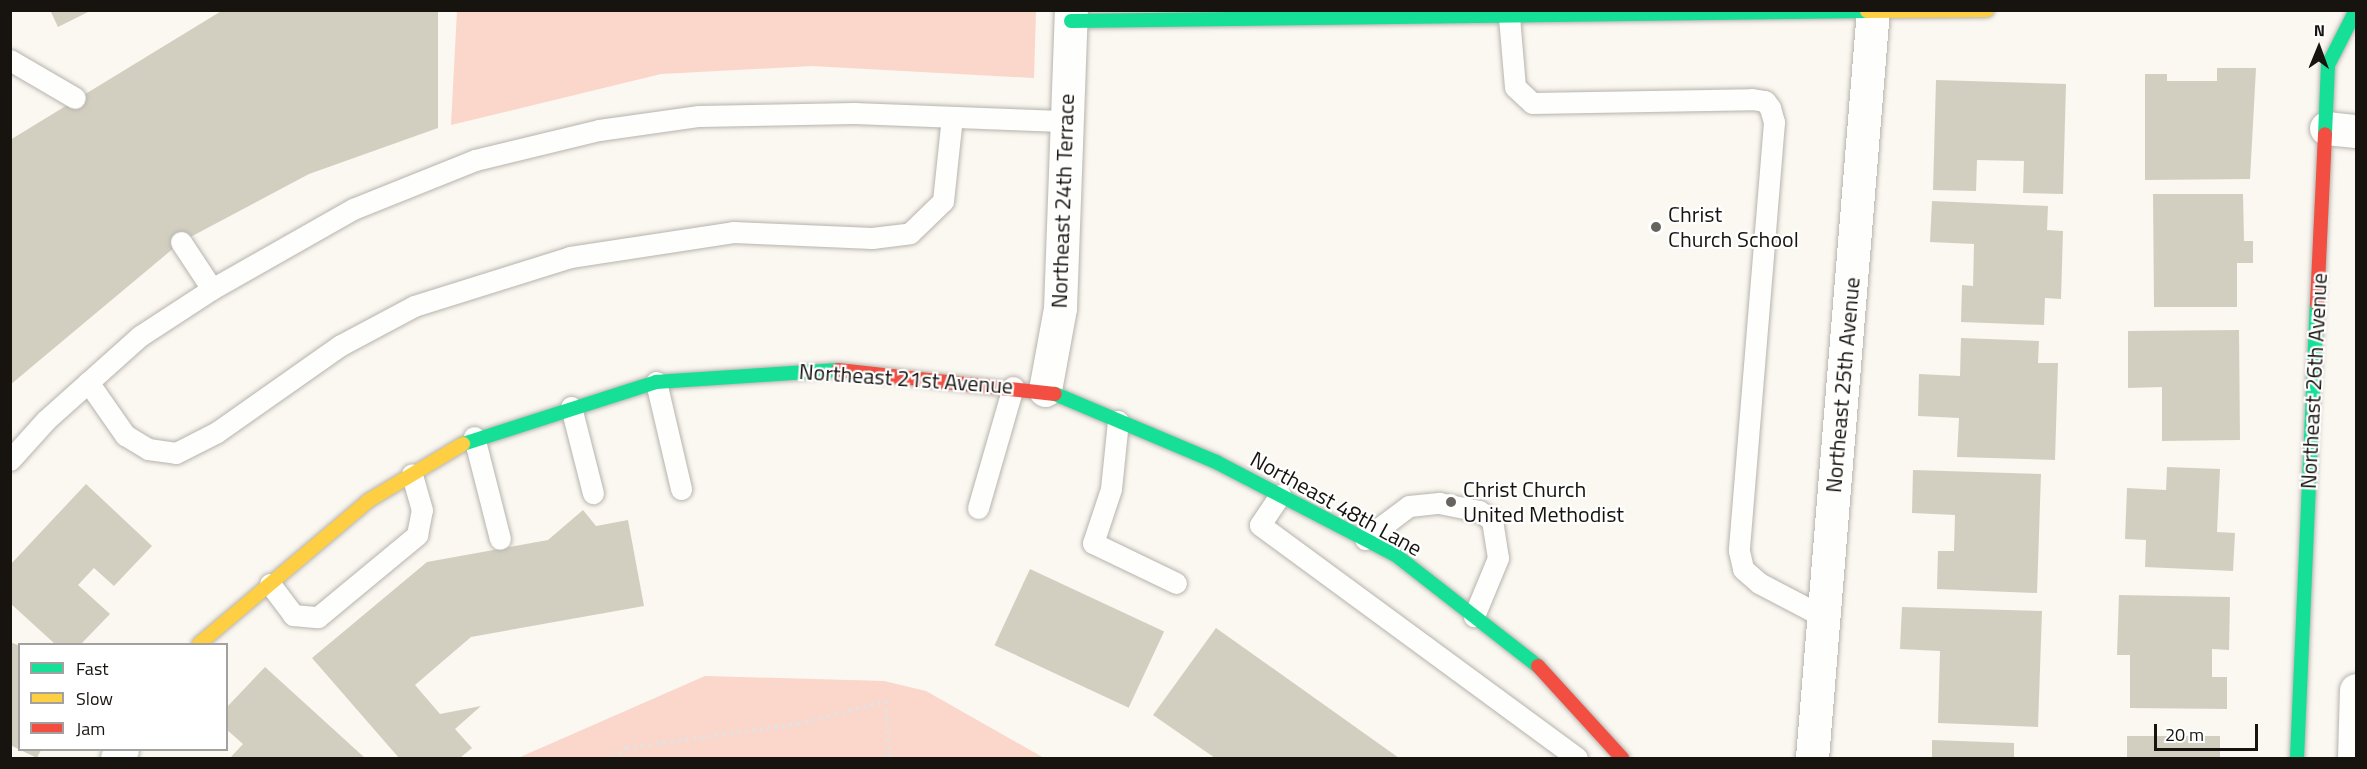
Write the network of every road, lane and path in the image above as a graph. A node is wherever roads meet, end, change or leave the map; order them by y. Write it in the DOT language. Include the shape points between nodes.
graph roads {
  1 [pos="1987,10"];
  2 [pos="2356,10"];
  3 [pos="1873,12"];
  4 [pos="1465,14"];
  5 [pos="1071,16"];
  6 [pos="1509,17"];
  7 [pos="10,60"];
  8 [pos="75,98"];
  9 [pos="952,117"];
  10 [pos="1067,121"];
  11 [pos="2341,130"];
  12 [pos="181,242"];
  13 [pos="212,289"];
  14 [pos="88,382"];
  15 [pos="656,382"];
  16 [pos="1013,387"];
  17 [pos="1045,390"];
  18 [pos="571,407"];
  19 [pos="1118,421"];
  20 [pos="474,437"];
  21 [pos="10,460"];
  22 [pos="412,474"];
  23 [pos="681,489"];
  24 [pos="593,492"];
  25 [pos="1280,495"];
  26 [pos="978,508"];
  27 [pos="500,538"];
  28 [pos="1365,539"];
  29 [pos="1176,583"];
  30 [pos="270,584"];
  31 [pos="1474,616"];
  32 [pos="1824,617"];
  33 [pos="201,643"];
  34 [pos="2356,690"];
  35 [pos="1619,758"];
  36 [pos="612,759"];
  37 [pos="889,759"];
  38 [pos="1577,759"];
  39 [pos="1812,759"];
  40 [pos="2297,759"];
  41 [pos="2354,759"];
  1 -- 3 [label="street"];
  2 -- 11 [label="street, Northeast 26th Avenue" via="2328,65"];
  3 -- 6 [label="street"];
  3 -- 32 [label="street, Northeast 25th Avenue"];
  4 -- 5 [label="street"];
  4 -- 6 [label="street"];
  5 -- 10 [label="street, Northeast 24th Terrace"];
  6 -- 32 [label="lane" via="1515,87 1532,103 1752,99 1765,101 1770,108 1774,122 1739,551 1743,569 1759,583"];
  7 -- 8 [label="lane"];
  9 -- 10 [label="lane"];
  9 -- 13 [label="lane" via="699,116 599,130 475,160 353,209"];
  9 -- 14 [label="lane" via="943,201 927,222 910,233 872,238 733,232 570,257 414,306 341,345 217,432 176,453 148,449 125,435"];
  10 -- 17 [label="street, Northeast 24th Terrace" via="1060,308"];
  11 -- 40 [label="street, Northeast 26th Avenue"];
  12 -- 13 [label="lane"];
  13 -- 14 [label="lane" via="140,336"];
  14 -- 21 [label="lane"];
  15 -- 16 [label="street, Northeast 21st Avenue" via="814,368"];
  15 -- 18 [label="street, Northeast 21st Avenue"];
  15 -- 23 [label="lane"];
  16 -- 17 [label="street, Northeast 21st Avenue"];
  16 -- 26 [label="lane"];
  17 -- 19 [label="street, Northeast 48th Lane"];
  18 -- 20 [label="street, Northeast 21st Avenue"];
  18 -- 24 [label="lane"];
  19 -- 25 [label="street, Northeast 48th Lane"];
  19 -- 29 [label="lane" via="1111,489 1093,543"];
  20 -- 22 [label="street, Northeast 21st Avenue"];
  20 -- 27 [label="lane"];
  22 -- 30 [label="street, Northeast 21st Avenue" via="368,501"];
  22 -- 30 [label="lane" via="422,510 417,535 318,617 293,615"];
  25 -- 28 [label="street, Northeast 48th Lane"];
  25 -- 38 [label="lane" via="1260,525"];
  28 -- 31 [label="street, Northeast 48th Lane" via="1397,556"];
  28 -- 31 [label="lane" via="1409,506 1439,503 1479,511 1492,520 1498,558"];
  30 -- 33 [label="street, Northeast 21st Avenue"];
  31 -- 35 [label="street, Northeast 48th Lane" via="1549,675"];
  32 -- 39 [label="street, Northeast 25th Avenue"];
  34 -- 41 [label="street"];
  36 -- 37 [label="path" via="626,748 798,724 886,701"];
}
